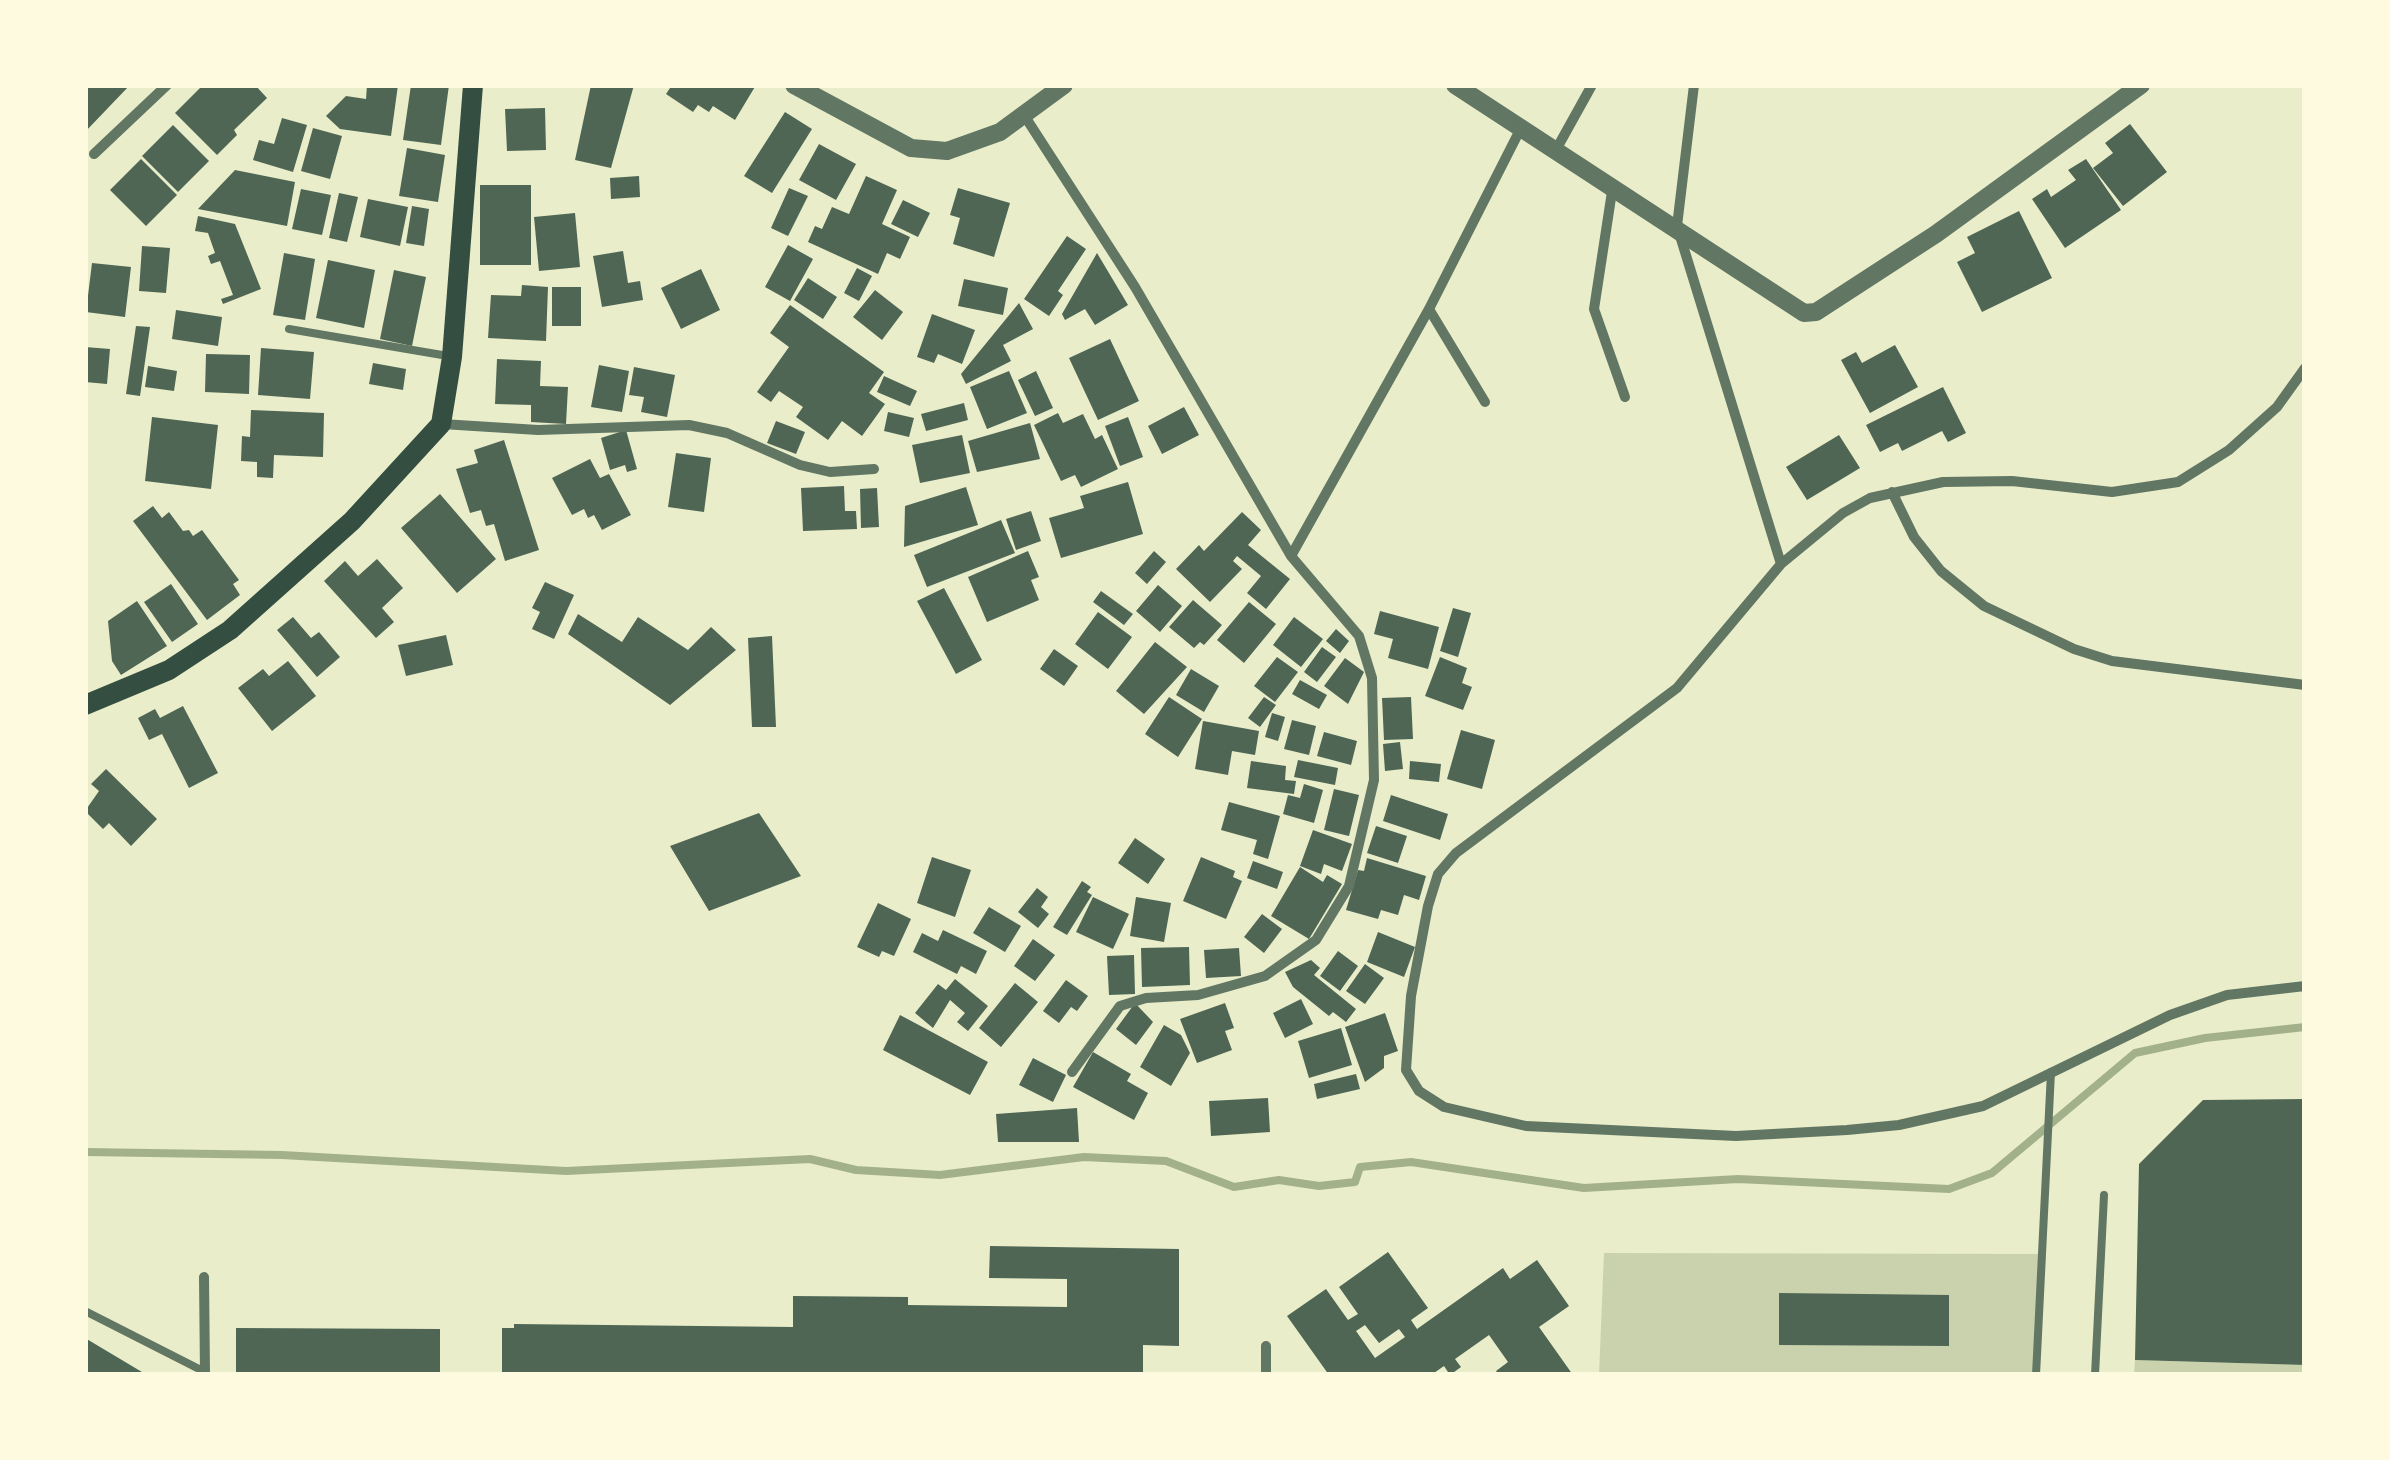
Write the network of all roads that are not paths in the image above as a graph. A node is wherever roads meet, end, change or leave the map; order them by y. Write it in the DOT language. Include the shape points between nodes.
graph roads {
  1 [pos="166,85"];
  2 [pos="473,85"];
  3 [pos="794,85"];
  4 [pos="1064,85"];
  5 [pos="1456,85"];
  6 [pos="1592,85"];
  7 [pos="1694,85"];
  8 [pos="2141,85"];
  9 [pos="1024,115"];
  10 [pos="1522,126"];
  11 [pos="1556,148"];
  12 [pos="94,154"];
  13 [pos="1613,184"];
  14 [pos="1677,226"];
  15 [pos="1429,309"];
  16 [pos="290,328"];
  17 [pos="452,357"];
  18 [pos="2305,368"];
  19 [pos="1625,398"];
  20 [pos="1485,402"];
  21 [pos="441,424"];
  22 [pos="874,469"];
  23 [pos="1892,492"];
  24 [pos="1291,556"];
  25 [pos="1780,564"];
  26 [pos="2305,685"];
  27 [pos="85,705"];
  28 [pos="2305,986"];
  29 [pos="1072,1072"];
  30 [pos="2051,1072"];
  31 [pos="2104,1195"];
  32 [pos="204,1277"];
  33 [pos="85,1311"];
  34 [pos="1266,1346"];
  35 [pos="205,1374"];
  36 [pos="1266,1375"];
  37 [pos="2036,1375"];
  38 [pos="2095,1375"];
  1 -- 12 [label="street"];
  2 -- 17 [label="main road"];
  3 -- 9 [label="street" via="911,148 974,144"];
  4 -- 9 [label="street"];
  5 -- 10 [label="street"];
  6 -- 11 [label="street"];
  7 -- 14 [label="street"];
  8 -- 14 [label="street" via="1816,312 1789,306"];
  9 -- 24 [label="street" via="1135,287"];
  10 -- 11 [label="street"];
  10 -- 15 [label="street"];
  11 -- 13 [label="street"];
  13 -- 14 [label="street"];
  13 -- 19 [label="street" via="1594,309"];
  14 -- 25 [label="street"];
  15 -- 20 [label="street"];
  15 -- 24 [label="street"];
  16 -- 17 [label="lane"];
  17 -- 21 [label="main road"];
  18 -- 23 [label="street" via="2278,407 2178,482 2112,492 2012,481 1943,482"];
  21 -- 22 [label="street" via="538,430 689,425 727,433 800,465 830,472"];
  21 -- 27 [label="main road" via="352,521 230,630 169,670"];
  23 -- 25 [label="street" via="1842,513"];
  23 -- 26 [label="street" via="1914,537 1941,571 1984,606 2074,649 2112,661"];
  24 -- 29 [label="street" via="1359,636 1372,678 1374,780 1349,886 1316,940 1287,964 1198,995 1131,1000"];
  25 -- 30 [label="street" via="1677,688 1456,853 1438,874 1411,996 1406,1070 1418,1091 1444,1107 1526,1126 1736,1136 1916,1121 1983,1106"];
  28 -- 30 [label="street" via="2227,994"];
  30 -- 37 [label="lane"];
  31 -- 38 [label="lane"];
  32 -- 35 [label="street"];
  33 -- 35 [label="lane"];
  34 -- 36 [label="street"];
}
